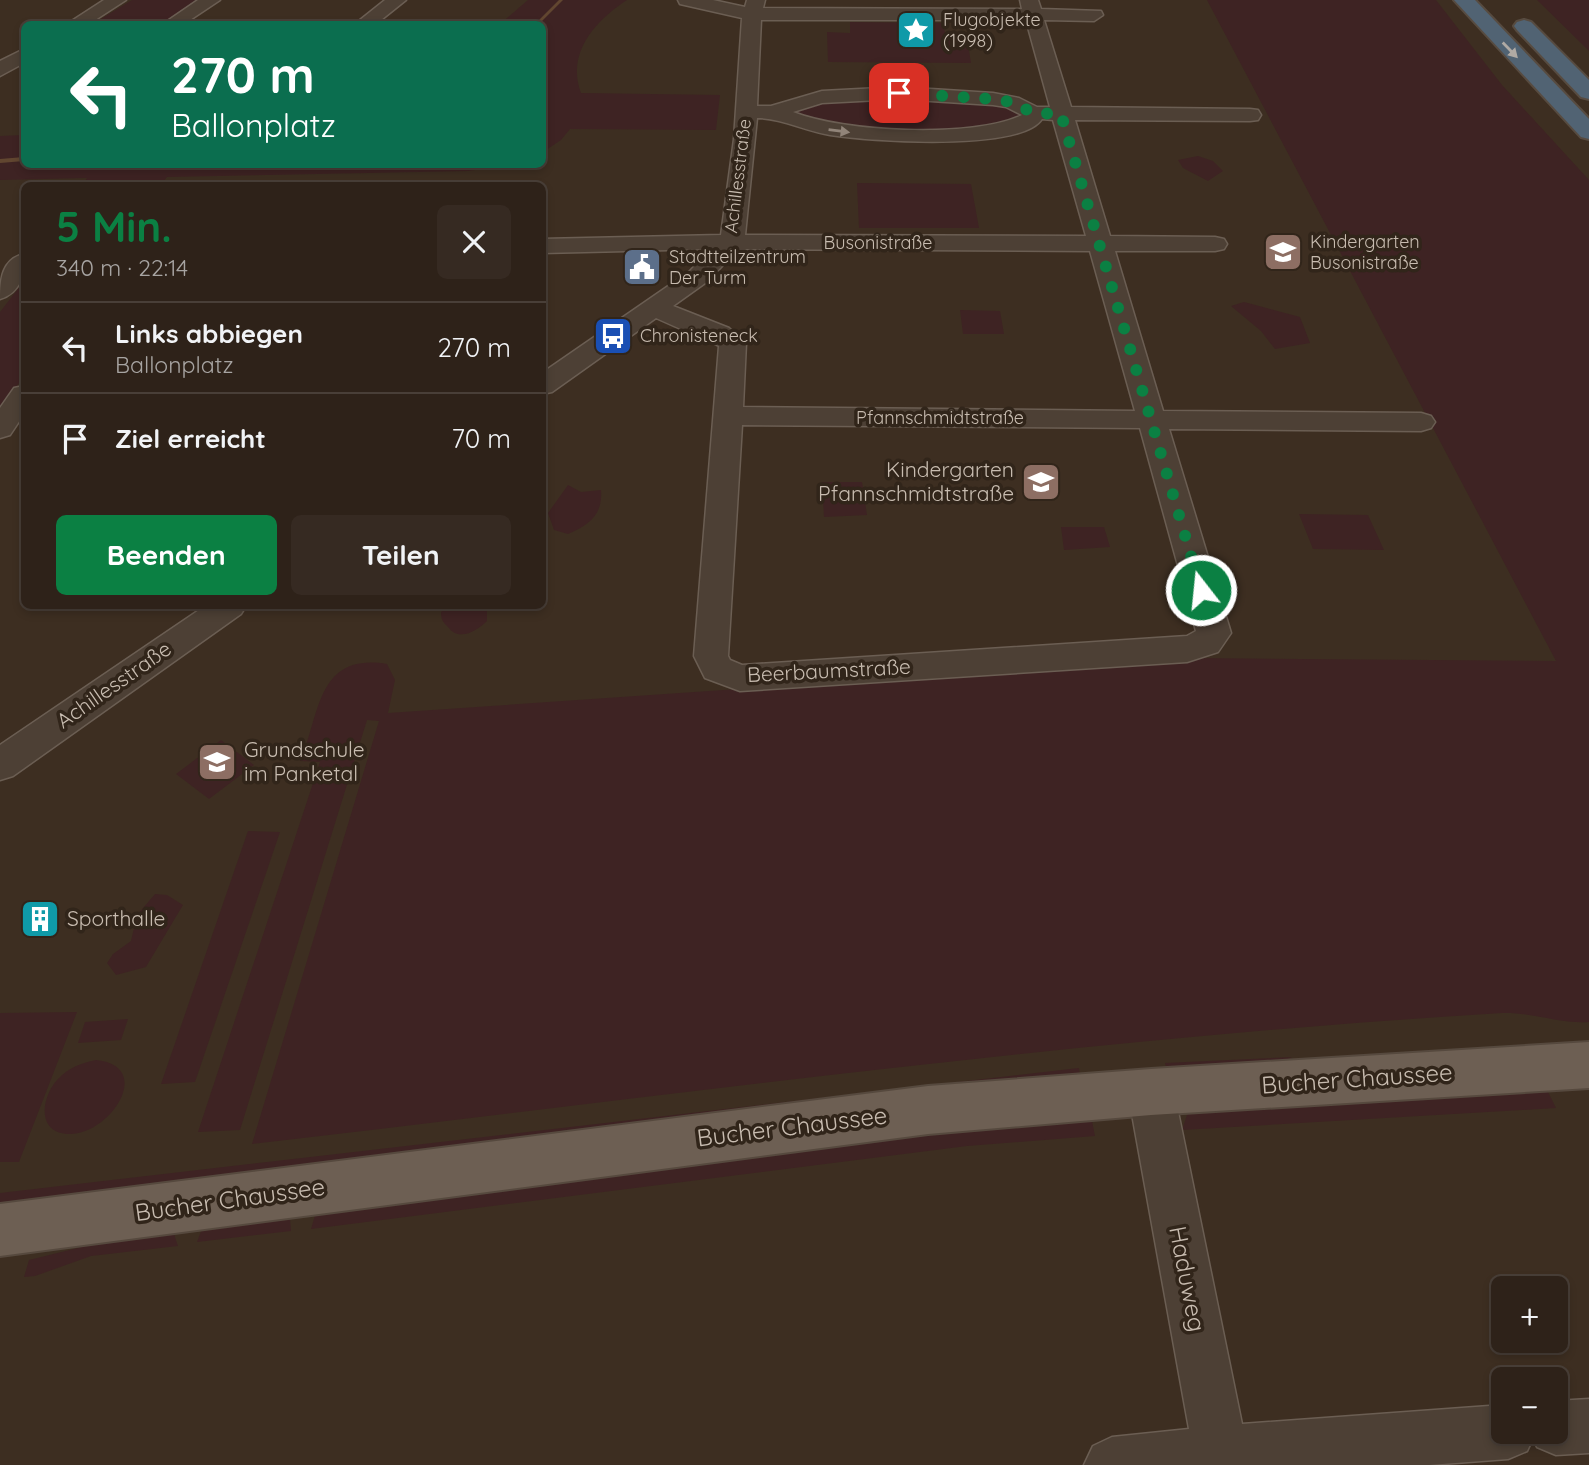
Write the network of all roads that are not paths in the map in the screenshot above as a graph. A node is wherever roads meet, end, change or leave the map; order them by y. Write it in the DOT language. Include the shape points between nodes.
graph roads {
  1 [pos="117,0"];
  2 [pos="211,0"];
  3 [pos="397,0"];
  4 [pos="687,0"];
  5 [pos="1464,0"];
  6 [pos="754,7"];
  7 [pos="1031,7"];
  8 [pos="1507,9"];
  9 [pos="1094,15"];
  10 [pos="83,21"];
  11 [pos="177,21"];
  12 [pos="368,21"];
  13 [pos="21,57"];
  14 [pos="0,72"];
  15 [pos="21,73"];
  16 [pos="1589,92"];
  17 [pos="746,112"];
  18 [pos="774,112"];
  19 [pos="1033,113"];
  20 [pos="1061,114"];
  21 [pos="1250,115"];
  22 [pos="1589,132"];
  23 [pos="731,243"];
  24 [pos="1099,244"];
  25 [pos="1214,244"];
  26 [pos="546,246"];
  27 [pos="0,258"];
  28 [pos="21,259"];
  29 [pos="21,263"];
  30 [pos="0,291"];
  31 [pos="655,308"];
  32 [pos="546,383"];
  33 [pos="21,398"];
  34 [pos="728,416"];
  35 [pos="1151,420"];
  36 [pos="1421,422"];
  37 [pos="0,429"];
  38 [pos="21,440"];
  39 [pos="0,441"];
  40 [pos="225,609"];
  41 [pos="0,765"];
  42 [pos="1589,1065"];
  43 [pos="1151,1092"];
  44 [pos="0,1230"];
  45 [pos="1589,1426"];
  46 [pos="1568,1427"];
  47 [pos="1491,1434"];
  48 [pos="1222,1459"];
  49 [pos="1112,1465"];
  1 -- 10 [label="street"];
  2 -- 11 [label="street"];
  3 -- 12 [label="street"];
  4 -- 6 [label="street"];
  5 -- 22 [label="highway, one-way"];
  6 -- 7 [label="street"];
  6 -- 17 [label="street, Achillesstraße"];
  7 -- 9 [label="street"];
  7 -- 20 [label="street"];
  8 -- 16 [label="highway"];
  13 -- 14 [label="street"];
  14 -- 15 [label="street"];
  17 -- 18 [label="street"];
  17 -- 23 [label="street, Achillesstraße"];
  18 -- 19 [label="street" via="822,97 899,93 993,99"];
  18 -- 19 [label="street, one-way" via="825,129 900,135 1000,129 1031,120"];
  19 -- 20 [label="street"];
  20 -- 21 [label="street"];
  20 -- 24 [label="street"];
  23 -- 24 [label="street, Busonistraße"];
  23 -- 26 [label="street, Busonistraße"];
  23 -- 31 [label="street, Achillesstraße" via="699,276"];
  24 -- 25 [label="street, Busonistraße"];
  24 -- 35 [label="street"];
  27 -- 28 [label="street"];
  29 -- 30 [label="street"];
  31 -- 32 [label="street, Achillesstraße"];
  31 -- 34 [label="street, Beerbaumstraße" via="720,334 733,344"];
  33 -- 37 [label="street"];
  34 -- 35 [label="street, Pfannschmidtstraße"];
  34 -- 35 [label="street, Beerbaumstraße" via="711,656 717,669 740,678 1187,649 1206,643 1214,633"];
  35 -- 36 [label="street, Pfannschmidtstraße"];
  38 -- 39 [label="street"];
  40 -- 41 [label="street, Achillesstraße"];
  42 -- 43 [label="main road, Bucher Chaussee"];
  43 -- 44 [label="main road, Bucher Chaussee" via="928,1110"];
  43 -- 48 [label="street, Haduweg"];
  45 -- 46 [label="street"];
  47 -- 48 [label="street"];
  48 -- 49 [label="street"];
}
